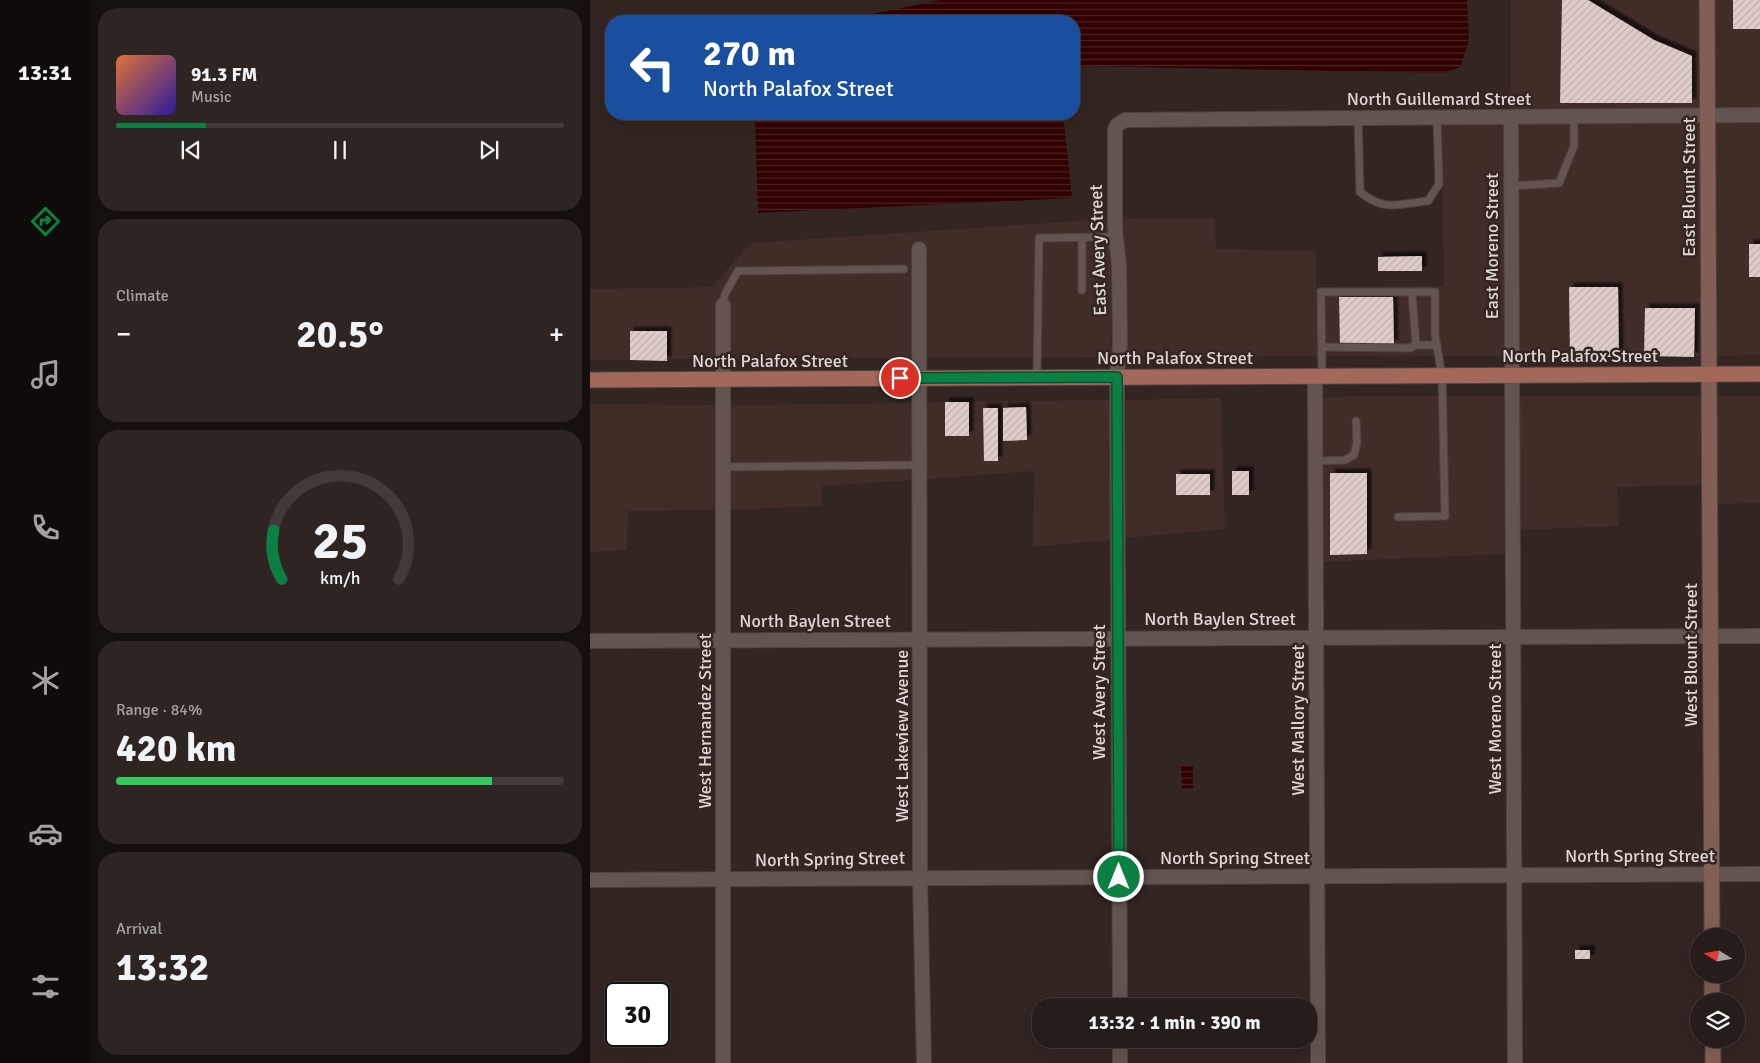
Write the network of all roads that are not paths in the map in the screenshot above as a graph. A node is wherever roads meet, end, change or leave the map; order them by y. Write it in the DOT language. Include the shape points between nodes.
graph roads {
  1 [pos="1707,0"];
  2 [pos="1760,115"];
  3 [pos="1708,116"];
  4 [pos="1511,117"];
  5 [pos="1574,117"];
  6 [pos="1358,118"];
  7 [pos="1437,118"];
  8 [pos="1119,122"];
  9 [pos="1511,186"];
  10 [pos="1082,237"];
  11 [pos="1116,237"];
  12 [pos="919,249"];
  13 [pos="904,269"];
  14 [pos="1082,290"];
  15 [pos="1412,293"];
  16 [pos="723,305"];
  17 [pos="1416,345"];
  18 [pos="1437,345"];
  19 [pos="1322,347"];
  20 [pos="1708,374"];
  21 [pos="1760,374"];
  22 [pos="1511,375"];
  23 [pos="1318,376"];
  24 [pos="1442,376"];
  25 [pos="1117,377"];
  26 [pos="920,378"];
  27 [pos="1037,378"];
  28 [pos="590,380"];
  29 [pos="722,380"];
  30 [pos="1356,420"];
  31 [pos="1315,461"];
  32 [pos="920,465"];
  33 [pos="723,467"];
  34 [pos="1398,518"];
  35 [pos="1513,636"];
  36 [pos="1710,636"];
  37 [pos="1760,636"];
  38 [pos="1316,637"];
  39 [pos="1118,638"];
  40 [pos="920,639"];
  41 [pos="724,640"];
  42 [pos="590,641"];
  43 [pos="1711,874"];
  44 [pos="1760,874"];
  45 [pos="1514,875"];
  46 [pos="1318,876"];
  47 [pos="920,877"];
  48 [pos="1119,877"];
  49 [pos="724,879"];
  50 [pos="590,880"];
  51 [pos="1712,928"];
  52 [pos="1120,998"];
  53 [pos="1120,1048"];
  54 [pos="1713,1048"];
  55 [pos="723,1063"];
  56 [pos="924,1063"];
  57 [pos="1120,1063"];
  58 [pos="1318,1063"];
  59 [pos="1515,1063"];
  60 [pos="1713,1063"];
  1 -- 3 [label="street, East Blount Street"];
  2 -- 3 [label="street, North Guillemard Street"];
  3 -- 5 [label="street, North Guillemard Street"];
  3 -- 20 [label="street, East Blount Street"];
  4 -- 5 [label="street, North Guillemard Street"];
  4 -- 7 [label="street, North Guillemard Street"];
  4 -- 9 [label="street, East Moreno Street"];
  5 -- 9 [label="lane" via="1574,146 1559,183"];
  6 -- 7 [label="street, North Guillemard Street"];
  6 -- 7 [label="lane" via="1360,192 1384,206 1428,201 1439,184"];
  6 -- 8 [label="street, North Guillemard Street"];
  8 -- 11 [label="street, East Avery Street" via="1115,130"];
  9 -- 22 [label="street, East Moreno Street"];
  10 -- 11 [label="lane"];
  10 -- 14 [label="lane"];
  10 -- 27 [label="lane" via="1040,238"];
  11 -- 25 [label="street, East Avery Street" via="1120,345"];
  12 -- 26 [label="street, West Lakeview Avenue"];
  13 -- 16 [label="lane" via="738,271 725,294"];
  15 -- 17 [label="lane"];
  15 -- 18 [label="lane" via="1435,292"];
  15 -- 19 [label="lane" via="1321,292"];
  16 -- 29 [label="street, West Hernandez Street"];
  17 -- 18 [label="lane"];
  17 -- 19 [label="lane" via="1410,348"];
  18 -- 24 [label="lane"];
  19 -- 23 [label="lane"];
  20 -- 21 [label="main road, North Palafox Street"];
  20 -- 22 [label="main road, North Palafox Street"];
  20 -- 36 [label="street, West Blount Street"];
  22 -- 24 [label="main road, North Palafox Street"];
  22 -- 35 [label="street, West Moreno Street"];
  23 -- 24 [label="main road, North Palafox Street"];
  23 -- 25 [label="main road, North Palafox Street"];
  23 -- 31 [label="street, West Mallory Street"];
  24 -- 34 [label="lane" via="1445,516"];
  25 -- 27 [label="main road, North Palafox Street"];
  25 -- 39 [label="street, West Avery Street"];
  26 -- 27 [label="main road, North Palafox Street"];
  26 -- 29 [label="main road, North Palafox Street"];
  26 -- 32 [label="street, West Lakeview Avenue"];
  28 -- 29 [label="main road, North Palafox Street"];
  29 -- 33 [label="street, West Hernandez Street"];
  30 -- 31 [label="lane" via="1354,455 1345,460"];
  31 -- 38 [label="street, West Mallory Street"];
  32 -- 33 [label="lane"];
  32 -- 40 [label="street, West Lakeview Avenue"];
  33 -- 41 [label="street, West Hernandez Street"];
  35 -- 36 [label="street, North Baylen Street"];
  35 -- 38 [label="street, North Baylen Street"];
  35 -- 45 [label="street, West Moreno Street"];
  36 -- 37 [label="street, North Baylen Street"];
  36 -- 43 [label="street, West Blount Street"];
  38 -- 39 [label="street, North Baylen Street"];
  38 -- 46 [label="street, West Mallory Street"];
  39 -- 40 [label="street, North Baylen Street"];
  39 -- 48 [label="street, West Avery Street"];
  40 -- 41 [label="street, North Baylen Street"];
  40 -- 47 [label="street, West Lakeview Avenue"];
  41 -- 42 [label="street, North Baylen Street"];
  41 -- 49 [label="street, West Hernandez Street"];
  43 -- 44 [label="street, North Spring Street"];
  43 -- 45 [label="street, North Spring Street"];
  43 -- 51 [label="street, West Blount Street"];
  45 -- 46 [label="street, North Spring Street"];
  45 -- 59 [label="street, West Moreno Street"];
  46 -- 48 [label="street, North Spring Street"];
  46 -- 58 [label="street, West Mallory Street"];
  47 -- 48 [label="street, North Spring Street"];
  47 -- 49 [label="street, North Spring Street"];
  47 -- 56 [label="street, West Lakeview Avenue"];
  48 -- 52 [label="street, West Avery Street"];
  49 -- 50 [label="street, North Spring Street"];
  49 -- 55 [label="street, West Hernandez Street"];
  53 -- 57 [label="street"];
  54 -- 60 [label="street"];
}
